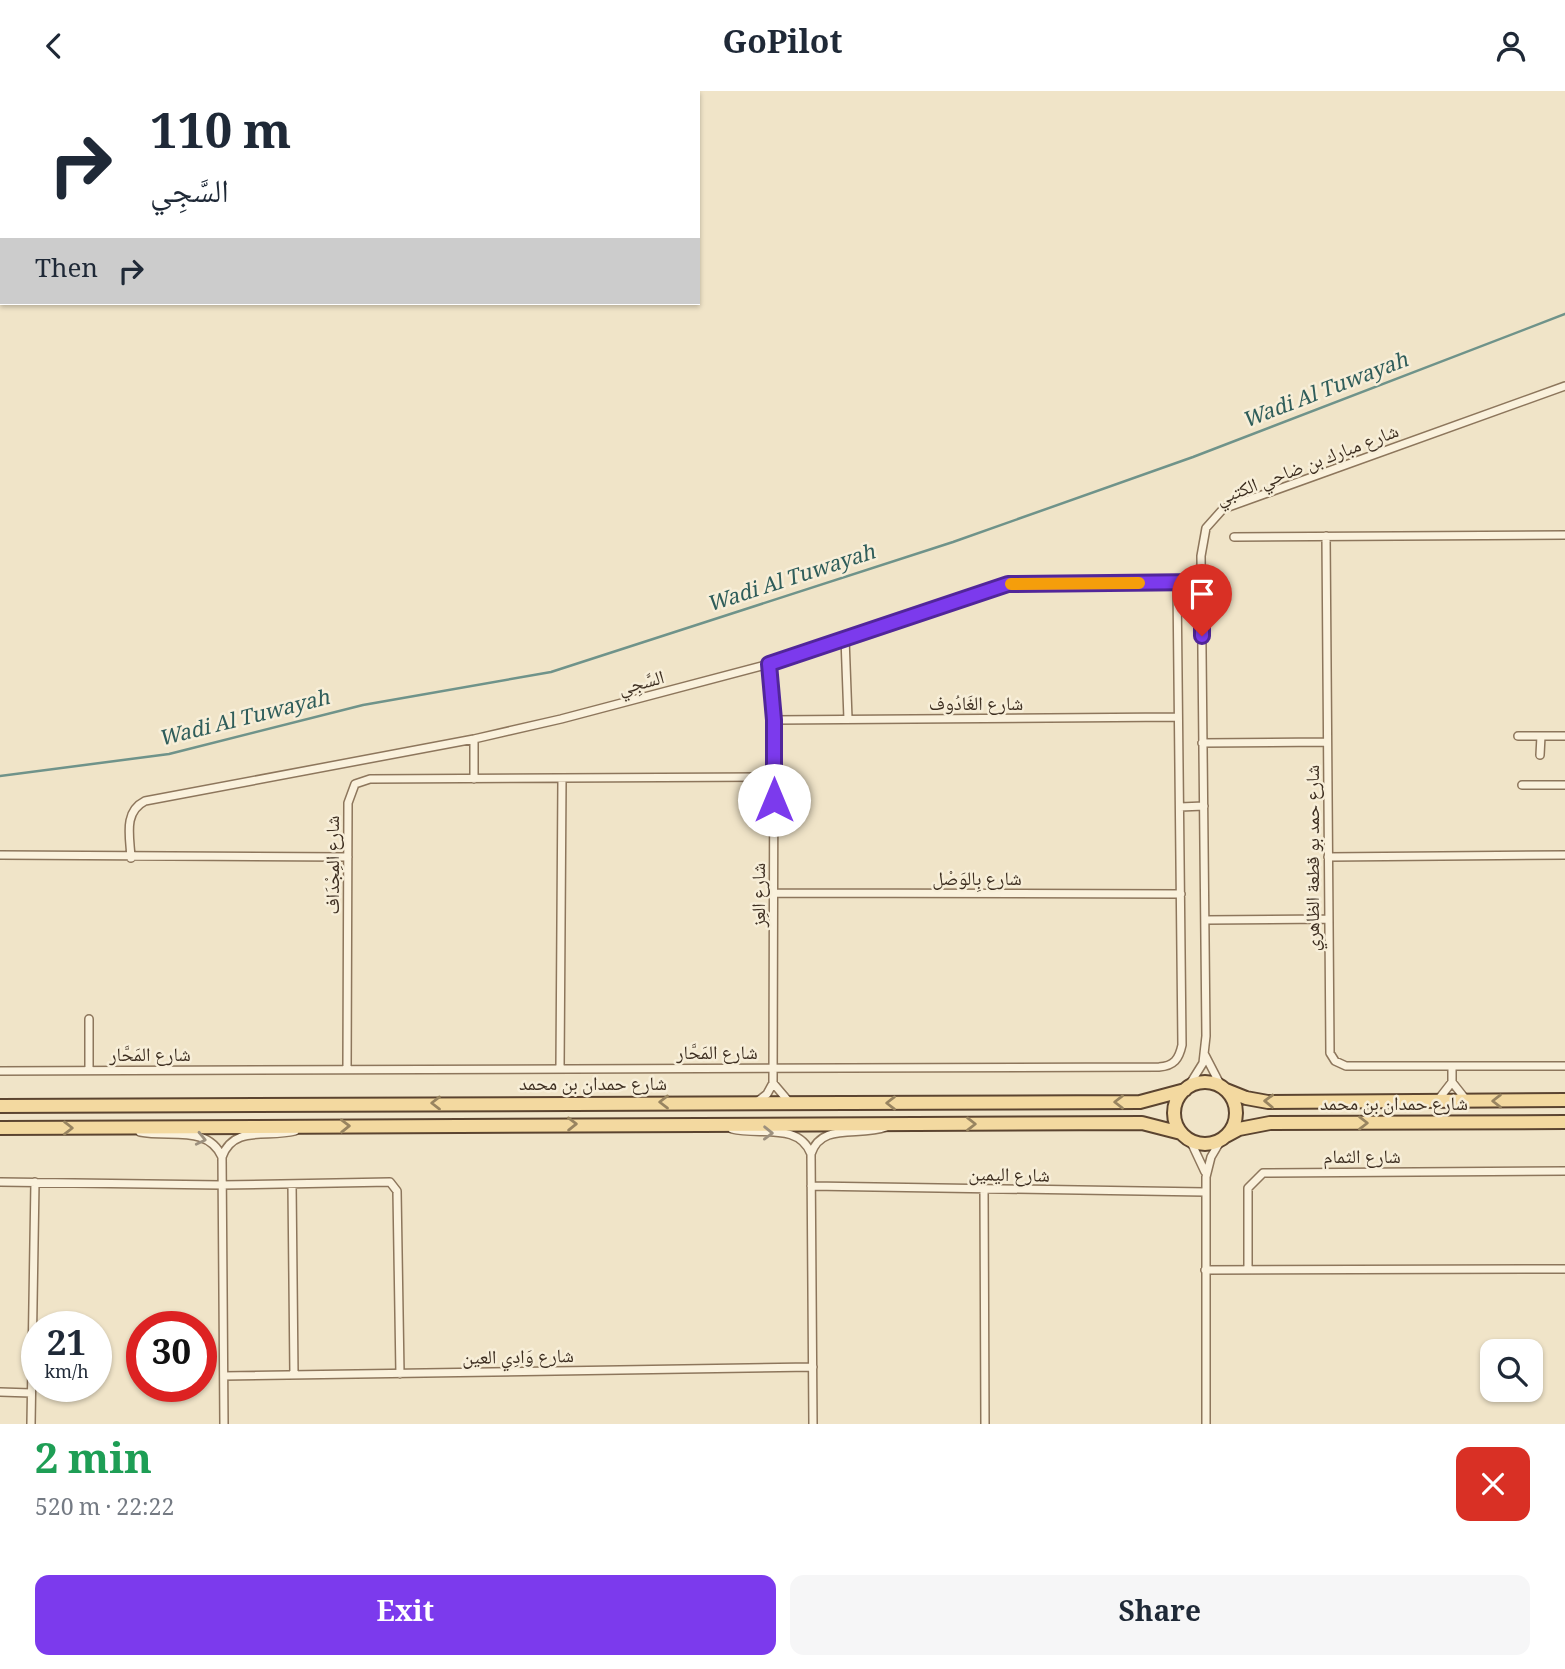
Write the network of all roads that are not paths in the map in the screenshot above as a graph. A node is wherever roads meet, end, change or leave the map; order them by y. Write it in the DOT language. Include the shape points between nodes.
graph roads {
  1 [pos="1565,386"];
  2 [pos="1565,535"];
  3 [pos="1326,536"];
  4 [pos="1234,537"];
  5 [pos="1202,582"];
  6 [pos="1177,583"];
  7 [pos="845,638"];
  8 [pos="769,664"];
  9 [pos="1178,717"];
  10 [pos="848,719"];
  11 [pos="774,720"];
  12 [pos="1518,736"];
  13 [pos="1541,736"];
  14 [pos="1565,736"];
  15 [pos="474,739"];
  16 [pos="1327,742"];
  17 [pos="1202,743"];
  18 [pos="1540,755"];
  19 [pos="774,777"];
  20 [pos="474,779"];
  21 [pos="562,779"];
  22 [pos="1522,785"];
  23 [pos="1565,785"];
  24 [pos="1203,806"];
  25 [pos="1180,807"];
  26 [pos="0,855"];
  27 [pos="1565,855"];
  28 [pos="1328,856"];
  29 [pos="348,857"];
  30 [pos="131,858"];
  31 [pos="774,893"];
  32 [pos="1181,894"];
  33 [pos="1329,919"];
  34 [pos="1205,920"];
  35 [pos="89,1019"];
  36 [pos="1205,1054"];
  37 [pos="1452,1066"];
  38 [pos="1565,1066"];
  39 [pos="560,1068"];
  40 [pos="773,1068"];
  41 [pos="347,1069"];
  42 [pos="89,1070"];
  43 [pos="0,1071"];
  44 [pos="1452,1082"];
  45 [pos="773,1083"];
  46 [pos="1187,1088"];
  47 [pos="1223,1088"];
  48 [pos="1565,1100"];
  49 [pos="1437,1101"];
  50 [pos="1467,1101"];
  51 [pos="757,1102"];
  52 [pos="790,1103"];
  53 [pos="0,1106"];
  54 [pos="1565,1122"];
  55 [pos="715,1123"];
  56 [pos="893,1124"];
  57 [pos="123,1127"];
  58 [pos="309,1127"];
  59 [pos="0,1128"];
  60 [pos="1186,1136"];
  61 [pos="1224,1138"];
  62 [pos="811,1154"];
  63 [pos="222,1157"];
  64 [pos="1565,1171"];
  65 [pos="1206,1177"];
  66 [pos="0,1182"];
  67 [pos="35,1182"];
  68 [pos="292,1184"];
  69 [pos="221,1185"];
  70 [pos="811,1186"];
  71 [pos="984,1189"];
  72 [pos="1205,1192"];
  73 [pos="1565,1269"];
  74 [pos="1248,1270"];
  75 [pos="1205,1271"];
  76 [pos="33,1311"];
  77 [pos="813,1367"];
  78 [pos="400,1374"];
  79 [pos="294,1375"];
  80 [pos="224,1376"];
  81 [pos="0,1392"];
  82 [pos="21,1393"];
  83 [pos="31,1402"];
  84 [pos="31,1424"];
  85 [pos="224,1424"];
  86 [pos="813,1424"];
  87 [pos="985,1424"];
  88 [pos="1206,1424"];
  1 -- 5 [label="street, شارع مبارك بن ضاحي الكتبي" via="1223,509 1203,536"];
  2 -- 3 [label="street"];
  3 -- 4 [label="street"];
  3 -- 16 [label="street, شارع حمد بو قطعة الظاهري"];
  5 -- 6 [label="street, السَّجِي"];
  5 -- 17 [label="street, شارع مبارك بن ضاحي الكتبي"];
  6 -- 7 [label="street, السَّجِي" via="1008,584"];
  6 -- 9 [label="street, شارع المَحَّار"];
  7 -- 8 [label="street, السَّجِي"];
  7 -- 10 [label="street"];
  8 -- 11 [label="street, شارع العِز"];
  8 -- 15 [label="street, السَّجِي"];
  9 -- 10 [label="street, شارع الغَادُوف"];
  9 -- 25 [label="street, شارع المَحَّار"];
  10 -- 11 [label="street, شارع الغَادُوف"];
  11 -- 19 [label="street, شارع العِز"];
  12 -- 13 [label="street"];
  13 -- 14 [label="street"];
  13 -- 18 [label="street"];
  15 -- 20 [label="street"];
  15 -- 30 [label="street, السَّجِي" via="145,801 130,816"];
  16 -- 17 [label="street"];
  16 -- 28 [label="street, شارع حمد بو قطعة الظاهري"];
  17 -- 24 [label="street, شارع مبارك بن ضاحي الكتبي"];
  19 -- 21 [label="street, شارع المِجْدَاف"];
  19 -- 31 [label="street, شارع العِز"];
  20 -- 21 [label="street, شارع المِجْدَاف"];
  20 -- 29 [label="street, شارع المِجْدَاف" via="365,779 355,784 348,797"];
  21 -- 39 [label="street"];
  22 -- 23 [label="street"];
  24 -- 25 [label="street"];
  24 -- 34 [label="street, شارع مبارك بن ضاحي الكتبي"];
  25 -- 32 [label="street, شارع المَحَّار"];
  26 -- 30 [label="street"];
  27 -- 28 [label="street"];
  28 -- 33 [label="street, شارع حمد بو قطعة الظاهري"];
  29 -- 30 [label="street"];
  29 -- 41 [label="street, شارع المِجْدَاف"];
  31 -- 32 [label="street, شارع بِالوَصْل"];
  31 -- 40 [label="street, شارع العِز"];
  32 -- 40 [label="street, شارع المَحَّار" via="1182,1045 1172,1064"];
  33 -- 34 [label="street"];
  33 -- 37 [label="street, شارع حمد بو قطعة الظاهري" via="1332,1057 1346,1066"];
  34 -- 36 [label="street, شارع مبارك بن ضاحي الكتبي"];
  35 -- 42 [label="street"];
  36 -- 46 [label="street, شارع مبارك بن ضاحي الكتبي"];
  36 -- 47 [label="street, شارع مبارك بن ضاحي الكتبي"];
  37 -- 38 [label="street, شارع حمد بو قطعة الظاهري"];
  37 -- 44 [label="street"];
  39 -- 40 [label="street, شارع المَحَّار"];
  39 -- 41 [label="street, شارع المَحَّار"];
  40 -- 45 [label="street, شارع العِز"];
  41 -- 42 [label="street, شارع المَحَّار"];
  42 -- 43 [label="street, شارع المَحَّار"];
  44 -- 49 [label="street"];
  44 -- 50 [label="street"];
  45 -- 51 [label="street"];
  45 -- 52 [label="street"];
  46 -- 47 [label="main road" via="1204,1082"];
  46 -- 52 [label="main road, شارع حمدان بن محمد, one-way" via="1140,1102"];
  46 -- 60 [label="main road" via="1174,1115"];
  49 -- 47 [label="main road, شارع حمدان بن محمد, one-way" via="1268,1102"];
  47 -- 61 [label="main road" via="1236,1108 1236,1118"];
  48 -- 50 [label="main road, شارع حمدان بن محمد, one-way"];
  49 -- 50 [label="main road, شارع حمدان بن محمد"];
  51 -- 52 [label="main road, شارع حمدان بن محمد"];
  51 -- 53 [label="main road, شارع حمدان بن محمد, one-way"];
  61 -- 54 [label="main road, شارع حمدان بن محمد, one-way" via="1239,1129 1270,1123"];
  55 -- 56 [label="main road, شارع حمدان بن محمد"];
  58 -- 55 [label="main road, شارع حمدان بن محمد, one-way"];
  55 -- 62 [label="street, one-way" via="749,1133 793,1134 804,1140"];
  56 -- 60 [label="main road, شارع حمدان بن محمد, one-way" via="1142,1123"];
  56 -- 62 [label="street" via="872,1132 828,1133 817,1140"];
  57 -- 58 [label="main road, شارع حمدان بن محمد"];
  59 -- 57 [label="main road, شارع حمدان بن محمد, one-way"];
  57 -- 63 [label="street, one-way" via="205,1137 216,1144"];
  58 -- 63 [label="street" via="237,1137 228,1143"];
  60 -- 61 [label="main road" via="1206,1144"];
  60 -- 65 [label="street"];
  61 -- 65 [label="street" via="1211,1157"];
  62 -- 70 [label="street"];
  63 -- 69 [label="street"];
  64 -- 74 [label="street, شارع الثمام" via="1263,1173 1248,1188"];
  65 -- 72 [label="street"];
  66 -- 67 [label="street"];
  67 -- 69 [label="street"];
  67 -- 76 [label="street"];
  68 -- 69 [label="street"];
  68 -- 78 [label="street" via="390,1182 397,1191"];
  68 -- 79 [label="street"];
  69 -- 80 [label="street"];
  70 -- 71 [label="street, شارع اليمين"];
  70 -- 77 [label="street"];
  71 -- 72 [label="street, شارع اليمين"];
  71 -- 87 [label="street"];
  72 -- 75 [label="street"];
  73 -- 74 [label="street"];
  74 -- 75 [label="street"];
  75 -- 88 [label="street"];
  77 -- 78 [label="street, شارع وَادِي العين"];
  77 -- 86 [label="street"];
  78 -- 79 [label="street, شارع وَادِي العين"];
  79 -- 80 [label="street, شارع وَادِي العين"];
  80 -- 85 [label="street"];
  81 -- 82 [label="street"];
  83 -- 84 [label="street"];
}
